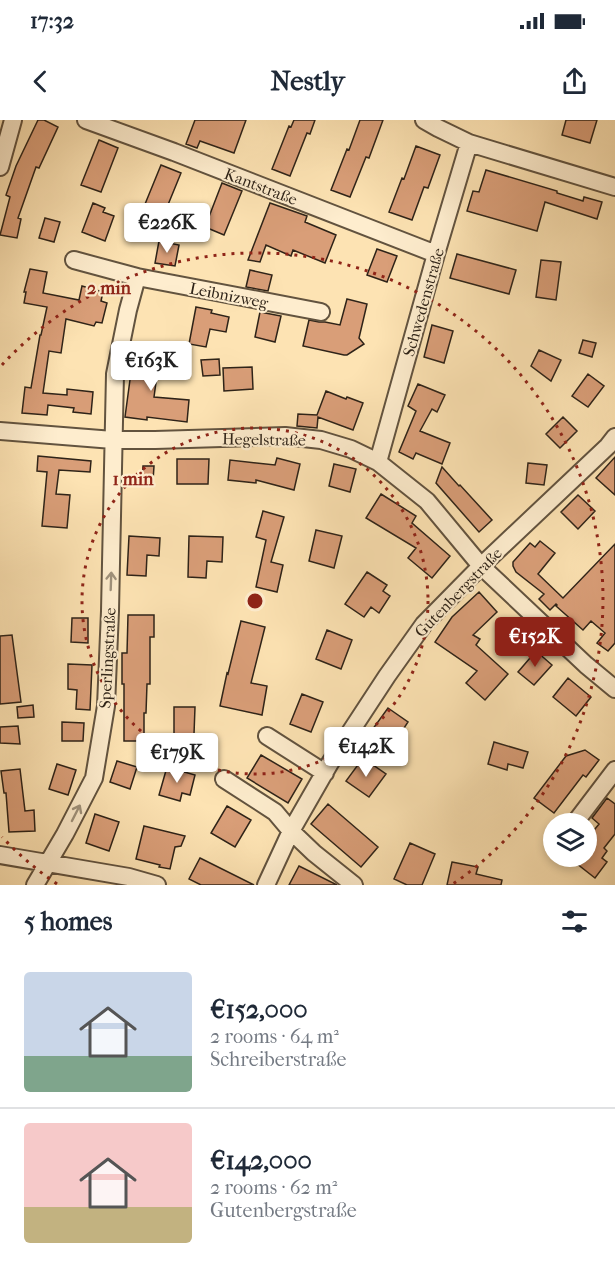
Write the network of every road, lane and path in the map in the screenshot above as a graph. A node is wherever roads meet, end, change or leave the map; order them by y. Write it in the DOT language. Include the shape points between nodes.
graph roads {
  1 [pos="13,120"];
  2 [pos="86,120"];
  3 [pos="424,120"];
  4 [pos="469,143"];
  5 [pos="0,167"];
  6 [pos="615,186"];
  7 [pos="436,254"];
  8 [pos="74,260"];
  9 [pos="137,277"];
  10 [pos="321,312"];
  11 [pos="0,431"];
  12 [pos="615,436"];
  13 [pos="113,440"];
  14 [pos="378,462"];
  15 [pos="481,566"];
  16 [pos="615,689"];
  17 [pos="267,736"];
  18 [pos="615,770"];
  19 [pos="325,772"];
  20 [pos="224,779"];
  21 [pos="582,813"];
  22 [pos="291,831"];
  23 [pos="0,855"];
  24 [pos="47,864"];
  25 [pos="35,885"];
  26 [pos="157,885"];
  27 [pos="266,885"];
  28 [pos="354,885"];
  1 -- 5 [label="street"];
  2 -- 7 [label="street, Kantstraße"];
  3 -- 4 [label="street"];
  4 -- 6 [label="street"];
  4 -- 7 [label="street, Schwedenstraße"];
  7 -- 14 [label="street, Schwedenstraße"];
  8 -- 9 [label="street, Leibnizweg"];
  9 -- 10 [label="street, Leibnizweg"];
  9 -- 13 [label="street" via="115,374"];
  11 -- 13 [label="street, Hegelstraße"];
  12 -- 15 [label="street, Gutenbergstraße"];
  13 -- 14 [label="street, Hegelstraße" via="285,436 321,440"];
  24 -- 13 [label="street, Sperlingstraße, one-way" via="94,778 106,706"];
  14 -- 15 [label="street, Hegelstraße" via="428,501"];
  15 -- 16 [label="street, Hegelstraße"];
  15 -- 19 [label="street, Gutenbergstraße" via="424,624"];
  17 -- 19 [label="street"];
  18 -- 21 [label="street"];
  19 -- 22 [label="street, Gutenbergstraße"];
  20 -- 22 [label="street" via="275,812"];
  22 -- 27 [label="street, Gutenbergstraße"];
  22 -- 28 [label="street"];
  23 -- 24 [label="street"];
  24 -- 25 [label="street, Sperlingstraße"];
  24 -- 26 [label="street"];
}
